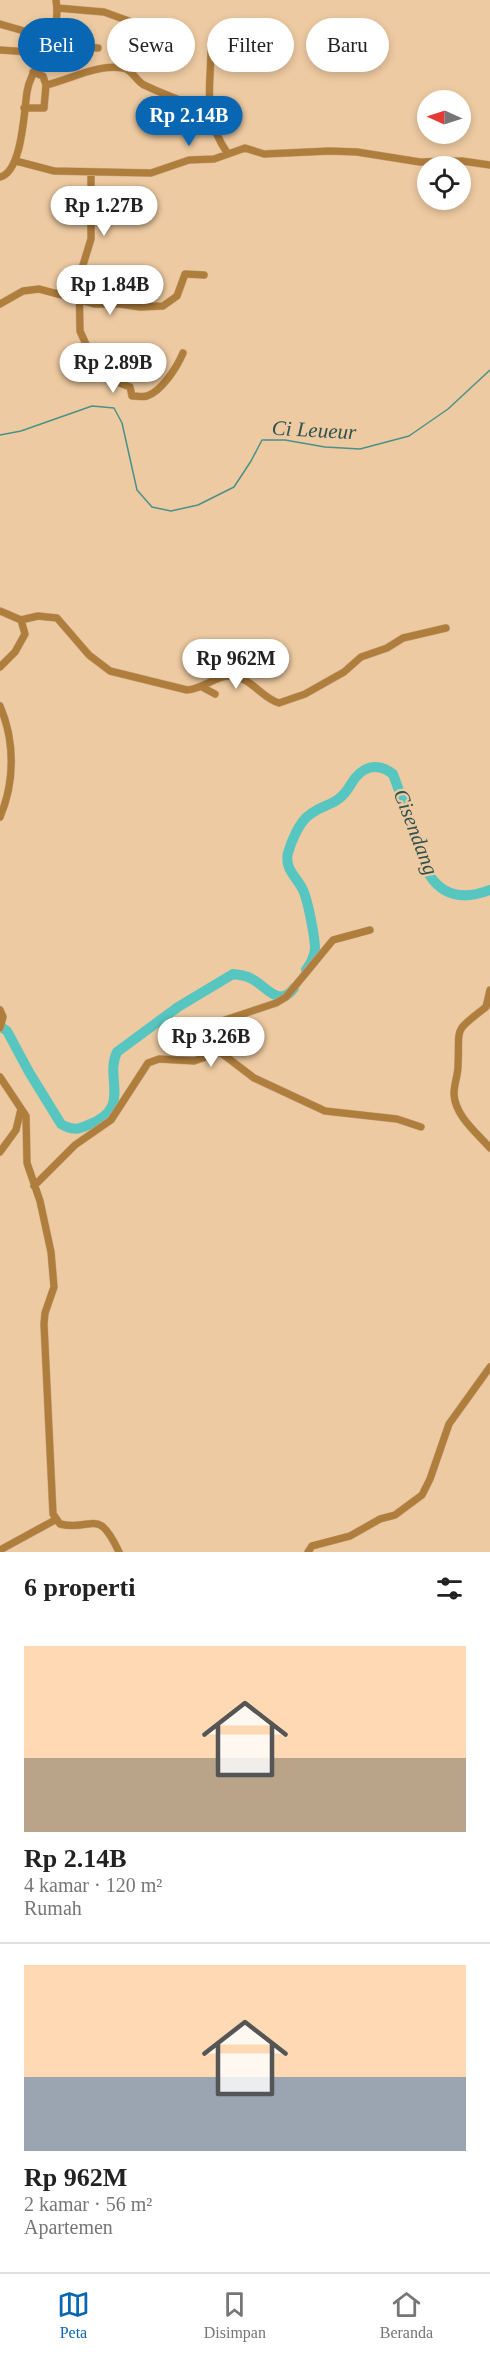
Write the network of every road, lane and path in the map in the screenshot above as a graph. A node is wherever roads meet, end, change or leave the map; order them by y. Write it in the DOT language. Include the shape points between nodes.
graph roads {
  1 [pos="57,4"];
  2 [pos="119,18"];
  3 [pos="0,24"];
  4 [pos="18,30"];
  5 [pos="95,48"];
  6 [pos="98,48"];
  7 [pos="0,50"];
  8 [pos="18,51"];
  9 [pos="33,72"];
  10 [pos="210,72"];
  11 [pos="46,85"];
  12 [pos="24,108"];
  13 [pos="209,112"];
  14 [pos="228,154"];
  15 [pos="16,161"];
  16 [pos="490,165"];
  17 [pos="92,172"];
  18 [pos="0,177"];
  19 [pos="204,275"];
  20 [pos="79,301"];
  21 [pos="0,304"];
  22 [pos="183,353"];
  23 [pos="0,611"];
  24 [pos="21,620"];
  25 [pos="446,628"];
  26 [pos="0,667"];
  27 [pos="202,687"];
  28 [pos="215,694"];
  29 [pos="0,706"];
  30 [pos="0,817"];
  31 [pos="370,930"];
  32 [pos="490,990"];
  33 [pos="0,1010"];
  34 [pos="1,1025"];
  35 [pos="218,1052"];
  36 [pos="0,1077"];
  37 [pos="21,1109"];
  38 [pos="421,1127"];
  39 [pos="490,1148"];
  40 [pos="0,1152"];
  41 [pos="34,1186"];
  42 [pos="490,1367"];
  43 [pos="55,1520"];
  44 [pos="0,1550"];
  45 [pos="119,1552"];
  46 [pos="308,1552"];
  1 -- 2 [label="street"];
  3 -- 4 [label="street"];
  5 -- 6 [label="street"];
  7 -- 8 [label="street"];
  9 -- 11 [label="street" via="43,76"];
  9 -- 12 [label="street"];
  10 -- 13 [label="street"];
  11 -- 12 [label="street" via="44,108"];
  11 -- 13 [label="street" via="90,70 126,68 140,83"];
  12 -- 15 [label="street"];
  13 -- 14 [label="street" via="214,132"];
  14 -- 16 [label="street" via="245,148 264,154 348,152 420,162 462,160"];
  14 -- 17 [label="street" via="214,159 189,159 151,173"];
  15 -- 17 [label="street" via="42,169"];
  15 -- 18 [label="street"];
  17 -- 20 [label="street" via="91,239 79,278"];
  19 -- 20 [label="street" via="185,274 177,296 163,306"];
  20 -- 21 [label="street" via="35,289"];
  20 -- 22 [label="street" via="80,332 93,360 106,378 130,387 132,396 153,393 176,370"];
  23 -- 24 [label="street"];
  24 -- 26 [label="street" via="21,644"];
  24 -- 27 [label="street" via="38,616 57,618 89,655 110,671 178,689"];
  25 -- 27 [label="street" via="401,639 361,657 306,694 283,702 274,701 238,677 224,677"];
  27 -- 28 [label="street"];
  29 -- 30 [label="street" via="9,732 11,772"];
  31 -- 35 [label="street" via="333,940 286,997 216,1023 212,1033"];
  32 -- 39 [label="street" via="486,1007 463,1024 459,1033 454,1093 462,1116"];
  33 -- 34 [label="street"];
  35 -- 38 [label="street" via="259,1081 325,1111 397,1119"];
  35 -- 41 [label="street" via="194,1061 159,1059 148,1063 111,1120 80,1141"];
  36 -- 37 [label="street"];
  37 -- 40 [label="street" via="16,1130"];
  37 -- 41 [label="street" via="27,1120 27,1162"];
  41 -- 43 [label="street" via="53,1268 54,1287 44,1324"];
  42 -- 46 [label="street" via="445,1430 422,1495 395,1515 347,1538 312,1546"];
  43 -- 44 [label="street"];
  43 -- 45 [label="street" via="66,1526 92,1522 100,1525"];
}
